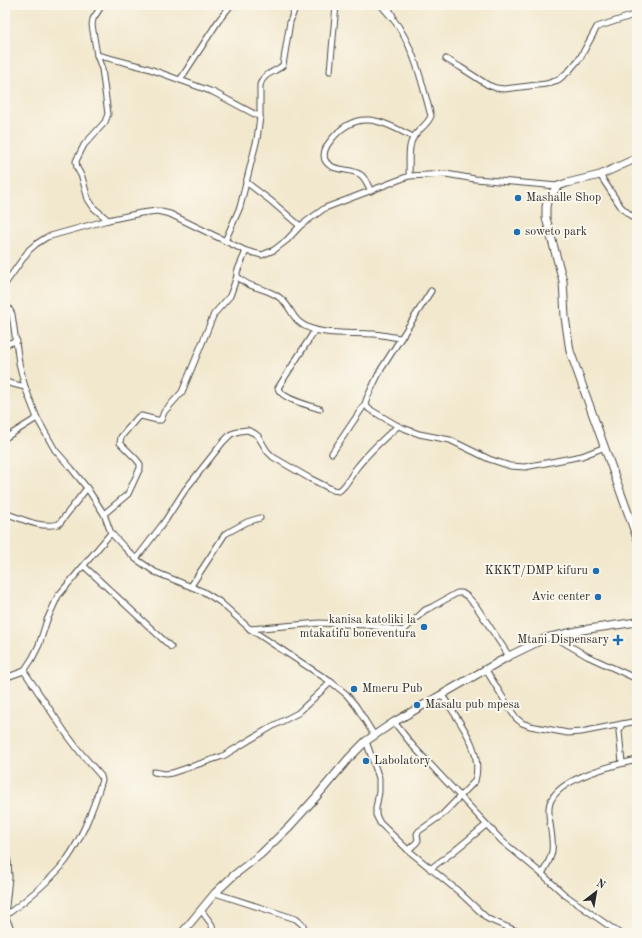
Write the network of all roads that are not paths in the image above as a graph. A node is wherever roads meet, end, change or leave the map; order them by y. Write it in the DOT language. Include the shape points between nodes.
graph roads {
  1 [pos="102,5"];
  2 [pos="231,5"];
  3 [pos="296,5"];
  4 [pos="336,5"];
  5 [pos="381,5"];
  6 [pos="387,5"];
  7 [pos="637,14"];
  8 [pos="400,28"];
  9 [pos="97,54"];
  10 [pos="446,59"];
  11 [pos="330,72"];
  12 [pos="180,80"];
  13 [pos="260,117"];
  14 [pos="413,137"];
  15 [pos="637,158"];
  16 [pos="600,175"];
  17 [pos="409,176"];
  18 [pos="246,182"];
  19 [pos="558,186"];
  20 [pos="371,191"];
  21 [pos="108,220"];
  22 [pos="637,221"];
  23 [pos="300,226"];
  24 [pos="225,241"];
  25 [pos="246,251"];
  26 [pos="237,276"];
  27 [pos="5,284"];
  28 [pos="431,291"];
  29 [pos="5,302"];
  30 [pos="315,330"];
  31 [pos="401,338"];
  32 [pos="17,341"];
  33 [pos="5,344"];
  34 [pos="5,382"];
  35 [pos="25,387"];
  36 [pos="365,404"];
  37 [pos="320,408"];
  38 [pos="37,418"];
  39 [pos="398,426"];
  40 [pos="5,438"];
  41 [pos="605,447"];
  42 [pos="332,453"];
  43 [pos="87,488"];
  44 [pos="5,512"];
  45 [pos="104,514"];
  46 [pos="260,518"];
  47 [pos="111,533"];
  48 [pos="637,538"];
  49 [pos="136,558"];
  50 [pos="84,566"];
  51 [pos="191,586"];
  52 [pos="637,622"];
  53 [pos="250,629"];
  54 [pos="553,636"];
  55 [pos="171,647"];
  56 [pos="509,656"];
  57 [pos="486,670"];
  58 [pos="24,671"];
  59 [pos="5,678"];
  60 [pos="637,679"];
  61 [pos="331,682"];
  62 [pos="442,695"];
  63 [pos="637,721"];
  64 [pos="394,722"];
  65 [pos="622,724"];
  66 [pos="374,735"];
  67 [pos="366,741"];
  68 [pos="637,760"];
  69 [pos="622,763"];
  70 [pos="154,772"];
  71 [pos="460,796"];
  72 [pos="486,825"];
  73 [pos="5,849"];
  74 [pos="408,850"];
  75 [pos="430,869"];
  76 [pos="542,874"];
  77 [pos="215,893"];
  78 [pos="201,910"];
  79 [pos="5,916"];
  80 [pos="13,933"];
  81 [pos="182,933"];
  82 [pos="213,933"];
  83 [pos="305,933"];
  84 [pos="312,933"];
  85 [pos="324,933"];
  86 [pos="521,933"];
  87 [pos="619,933"];
  1 -- 9 [label="street" via="92,25"];
  2 -- 12 [label="street" via="218,20"];
  3 -- 13 [label="street" via="290,22 283,65 261,80"];
  4 -- 11 [label="street"];
  5 -- 8 [label="street"];
  6 -- 8 [label="street"];
  7 -- 10 [label="street" via="597,27 580,58 569,71 558,80 546,84 496,88"];
  8 -- 14 [label="street" via="410,48 431,116"];
  9 -- 12 [label="street"];
  9 -- 21 [label="street" via="102,70 108,114 105,122 79,152 76,161 88,199"];
  12 -- 13 [label="street" via="212,92"];
  13 -- 18 [label="street"];
  14 -- 17 [label="street"];
  14 -- 20 [label="street" via="390,125 364,120 345,125 330,141 324,155 328,164 334,168 357,173 365,180"];
  15 -- 16 [label="street"];
  16 -- 19 [label="street"];
  16 -- 22 [label="street" via="621,207"];
  17 -- 19 [label="street" via="446,174"];
  17 -- 20 [label="street"];
  18 -- 23 [label="street"];
  18 -- 24 [label="street" via="240,207"];
  19 -- 41 [label="street" via="548,198 546,218 563,281 570,351"];
  20 -- 23 [label="street" via="325,208"];
  21 -- 24 [label="street" via="157,211 170,214"];
  21 -- 27 [label="street" via="47,237 29,250"];
  23 -- 25 [label="street" via="274,250 262,255"];
  24 -- 25 [label="street"];
  25 -- 26 [label="street"];
  26 -- 30 [label="street" via="246,284 271,292 280,298 300,323"];
  26 -- 45 [label="street" via="230,296 214,314 182,392 164,412 161,420 138,417 121,437 120,443 140,464 140,468 128,494"];
  28 -- 31 [label="street"];
  29 -- 32 [label="street" via="12,314"];
  30 -- 31 [label="street"];
  30 -- 37 [label="street" via="278,388 289,398"];
  31 -- 36 [label="street" via="380,371"];
  32 -- 33 [label="street"];
  32 -- 35 [label="street"];
  34 -- 35 [label="street"];
  35 -- 38 [label="street"];
  36 -- 39 [label="street"];
  36 -- 42 [label="street"];
  38 -- 40 [label="street"];
  38 -- 43 [label="street" via="55,450"];
  39 -- 41 [label="street" via="419,434 450,440 489,459 519,467 582,456"];
  39 -- 49 [label="street" via="367,455 344,488 339,491 274,457 258,436 250,431 231,434 185,490"];
  41 -- 48 [label="street"];
  43 -- 44 [label="street" via="59,524 28,521"];
  43 -- 45 [label="street"];
  45 -- 47 [label="street"];
  46 -- 51 [label="street" via="225,534"];
  47 -- 49 [label="street"];
  47 -- 50 [label="street"];
  49 -- 51 [label="street" via="155,572"];
  50 -- 55 [label="street"];
  50 -- 58 [label="street" via="58,596 39,645"];
  51 -- 53 [label="street" via="220,602"];
  52 -- 54 [label="street"];
  53 -- 56 [label="street" via="320,623 368,625 403,631 425,610 457,593 462,593 476,606"];
  53 -- 61 [label="street"];
  54 -- 56 [label="street"];
  54 -- 60 [label="street" via="581,653"];
  56 -- 57 [label="street"];
  57 -- 62 [label="street"];
  57 -- 65 [label="street" via="510,710 522,723 568,733"];
  58 -- 59 [label="street"];
  58 -- 79 [label="street" via="65,732 102,780 82,834 62,867 35,893"];
  61 -- 66 [label="street" via="356,706"];
  61 -- 70 [label="street" via="298,713 222,756 172,773"];
  62 -- 64 [label="street"];
  62 -- 71 [label="street" via="475,750 478,767 475,781"];
  63 -- 65 [label="street"];
  64 -- 66 [label="street"];
  64 -- 71 [label="street"];
  65 -- 69 [label="street" via="619,731"];
  66 -- 67 [label="street"];
  67 -- 74 [label="street" via="379,778 376,815 380,823"];
  67 -- 77 [label="street" via="289,827"];
  68 -- 69 [label="street"];
  69 -- 76 [label="street" via="570,781 553,797 549,808 552,849"];
  71 -- 72 [label="street"];
  71 -- 74 [label="street" via="442,815 419,831 418,840"];
  72 -- 75 [label="street"];
  72 -- 76 [label="street" via="502,842"];
  73 -- 79 [label="street" via="9,877"];
  74 -- 75 [label="street"];
  75 -- 86 [label="street" via="488,919"];
  76 -- 87 [label="street" via="565,895"];
  77 -- 78 [label="street"];
  77 -- 83 [label="street" via="296,919 303,925"];
  78 -- 81 [label="street"];
  78 -- 82 [label="street" via="212,925"];
  79 -- 80 [label="street"];
  84 -- 85 [label="street"];
}
